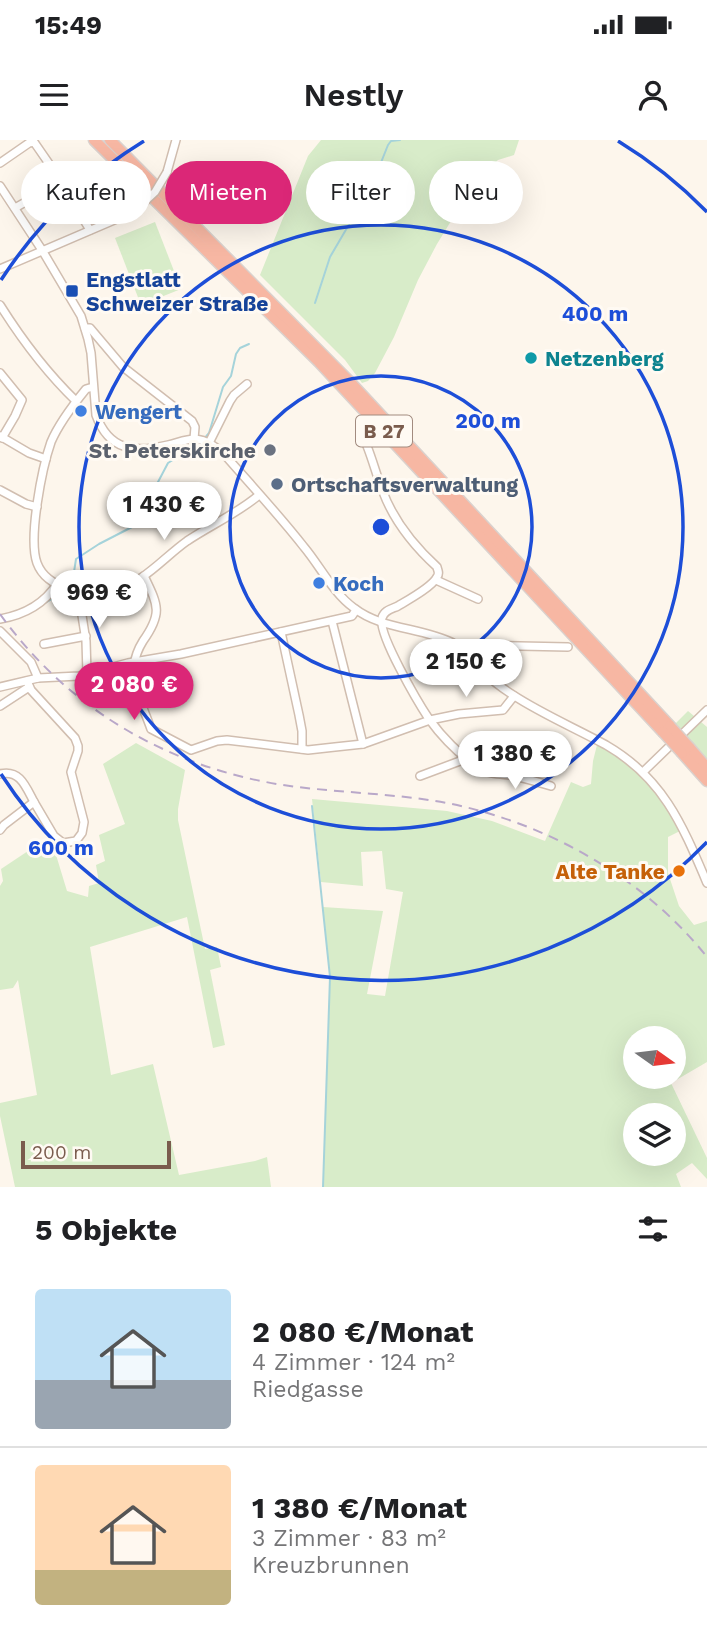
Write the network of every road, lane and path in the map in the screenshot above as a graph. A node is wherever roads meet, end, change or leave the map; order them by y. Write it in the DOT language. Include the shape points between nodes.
graph roads {
  1 [pos="94,140"];
  2 [pos="110,140"];
  3 [pos="176,140"];
  4 [pos="46,161"];
  5 [pos="0,163"];
  6 [pos="0,186"];
  7 [pos="21,205"];
  8 [pos="15,208"];
  9 [pos="86,224"];
  10 [pos="90,230"];
  11 [pos="42,250"];
  12 [pos="0,269"];
  13 [pos="0,305"];
  14 [pos="85,328"];
  15 [pos="0,373"];
  16 [pos="247,384"];
  17 [pos="93,387"];
  18 [pos="76,401"];
  19 [pos="1,437"];
  20 [pos="197,439"];
  21 [pos="209,443"];
  22 [pos="367,446"];
  23 [pos="46,459"];
  24 [pos="0,490"];
  25 [pos="259,495"];
  26 [pos="37,507"];
  27 [pos="144,576"];
  28 [pos="436,580"];
  29 [pos="66,587"];
  30 [pos="478,599"];
  31 [pos="356,610"];
  32 [pos="0,620"];
  33 [pos="332,621"];
  34 [pos="381,621"];
  35 [pos="0,631"];
  36 [pos="281,632"];
  37 [pos="86,636"];
  38 [pos="44,644"];
  39 [pos="568,648"];
  40 [pos="464,650"];
  41 [pos="134,662"];
  42 [pos="87,674"];
  43 [pos="38,678"];
  44 [pos="28,684"];
  45 [pos="0,687"];
  46 [pos="514,696"];
  47 [pos="0,706"];
  48 [pos="707,710"];
  49 [pos="430,720"];
  50 [pos="666,729"];
  51 [pos="363,744"];
  52 [pos="302,749"];
  53 [pos="685,750"];
  54 [pos="465,756"];
  55 [pos="707,768"];
  56 [pos="643,772"];
  57 [pos="0,775"];
  58 [pos="420,776"];
  59 [pos="707,780"];
  60 [pos="551,786"];
  61 [pos="34,802"];
  62 [pos="0,830"];
  63 [pos="707,883"];
  1 -- 50 [label="highway, B 27" via="319,362"];
  2 -- 50 [label="highway, B 27" via="349,381"];
  3 -- 10 [label="street, bridge" via="167,172 155,192 141,205"];
  4 -- 5 [label="street" via="34,142"];
  6 -- 8 [label="street"];
  7 -- 8 [label="street"];
  8 -- 11 [label="street"];
  9 -- 10 [label="street"];
  10 -- 11 [label="street"];
  11 -- 12 [label="street"];
  11 -- 14 [label="street"];
  13 -- 18 [label="street" via="30,350"];
  14 -- 17 [label="street"];
  14 -- 20 [label="street" via="90,328 131,375 192,421"];
  15 -- 19 [label="street" via="22,400"];
  16 -- 21 [label="street" via="230,401"];
  17 -- 18 [label="street"];
  17 -- 20 [label="street" via="99,424 124,447 141,450"];
  18 -- 23 [label="street"];
  19 -- 23 [label="street"];
  20 -- 21 [label="street"];
  21 -- 25 [label="street"];
  22 -- 28 [label="street" via="390,510 437,567"];
  23 -- 26 [label="street"];
  24 -- 26 [label="street"];
  25 -- 27 [label="street"];
  25 -- 31 [label="street"];
  26 -- 29 [label="street" via="37,563 44,574"];
  27 -- 29 [label="street" via="113,590"];
  27 -- 41 [label="street" via="157,616"];
  28 -- 30 [label="street"];
  28 -- 34 [label="street" via="386,611"];
  29 -- 32 [label="street"];
  29 -- 37 [label="street" via="79,601"];
  31 -- 33 [label="street" via="352,616"];
  31 -- 34 [label="street"];
  33 -- 36 [label="street"];
  33 -- 51 [label="street"];
  34 -- 40 [label="street" via="445,639"];
  34 -- 49 [label="street" via="400,668"];
  35 -- 43 [label="street" via="31,662"];
  36 -- 41 [label="street"];
  36 -- 52 [label="street"];
  37 -- 38 [label="street"];
  37 -- 42 [label="street"];
  39 -- 40 [label="street" via="476,645"];
  40 -- 46 [label="street"];
  41 -- 42 [label="street"];
  41 -- 52 [label="street" via="134,679 151,729 191,750 227,740"];
  42 -- 43 [label="street"];
  43 -- 44 [label="street"];
  44 -- 45 [label="street"];
  44 -- 47 [label="street"];
  44 -- 61 [label="street" via="75,738 78,751 71,772 83,822 80,837 63,843"];
  46 -- 49 [label="street" via="503,710"];
  46 -- 56 [label="street" via="598,741"];
  48 -- 56 [label="street"];
  49 -- 51 [label="street"];
  49 -- 54 [label="street"];
  50 -- 53 [label="highway, B 27, bridge"];
  51 -- 52 [label="street"];
  53 -- 55 [label="highway, B 27"];
  53 -- 59 [label="highway, B 27"];
  54 -- 58 [label="street"];
  54 -- 60 [label="street" via="485,771"];
  56 -- 63 [label="street" via="679,820"];
  57 -- 61 [label="street" via="21,778"];
  61 -- 62 [label="street"];
}
